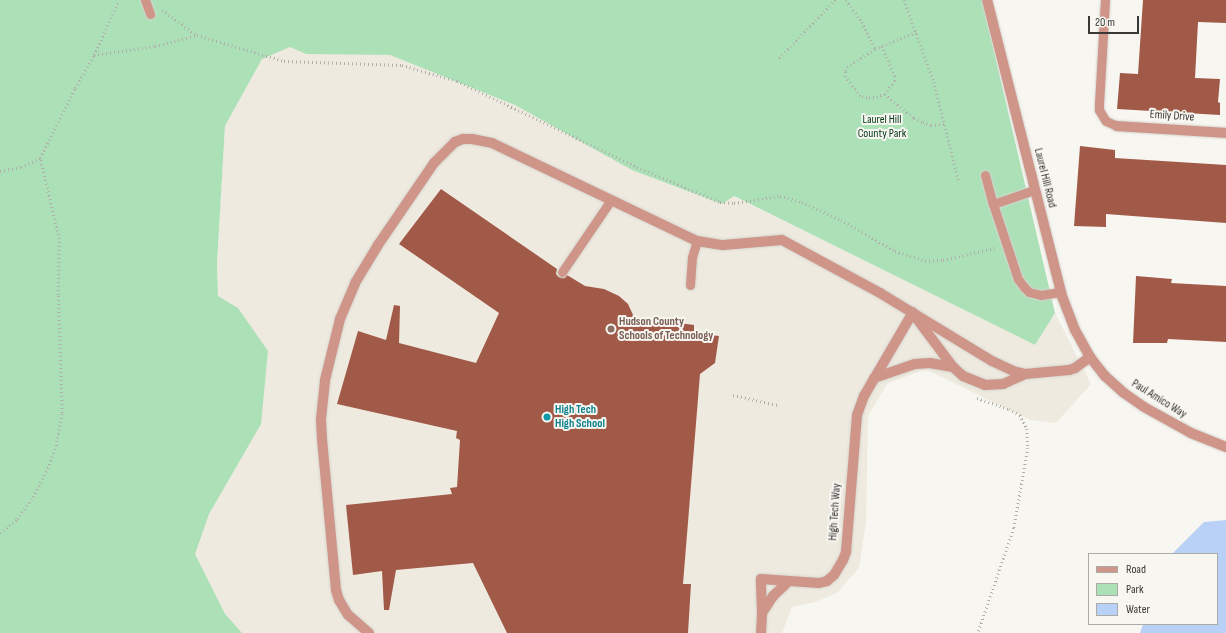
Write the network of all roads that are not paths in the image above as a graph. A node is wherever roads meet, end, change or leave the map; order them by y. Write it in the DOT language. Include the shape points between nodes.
graph roads {
  1 [pos="145,0"];
  2 [pos="987,0"];
  3 [pos="1105,2"];
  4 [pos="150,14"];
  5 [pos="1117,126"];
  6 [pos="1226,133"];
  7 [pos="985,175"];
  8 [pos="1034,190"];
  9 [pos="611,200"];
  10 [pos="993,204"];
  11 [pos="697,241"];
  12 [pos="562,272"];
  13 [pos="690,285"];
  14 [pos="1060,292"];
  15 [pos="913,312"];
  16 [pos="1090,357"];
  17 [pos="953,367"];
  18 [pos="1025,374"];
  19 [pos="874,378"];
  20 [pos="1226,447"];
  21 [pos="788,582"];
  22 [pos="762,613"];
  23 [pos="369,633"];
  24 [pos="761,633"];
  1 -- 4 [label="lane"];
  2 -- 8 [label="street, Laurel Hill Road"];
  3 -- 5 [label="lane" via="1099,110 1106,121"];
  5 -- 6 [label="street, Emily Drive"];
  7 -- 10 [label="lane"];
  8 -- 10 [label="lane"];
  8 -- 14 [label="street, Laurel Hill Road"];
  9 -- 11 [label="street"];
  9 -- 12 [label="lane"];
  9 -- 23 [label="street" via="492,143 463,139 448,148 434,163 355,283 340,320 325,380 322,432 336,590 348,615"];
  10 -- 14 [label="lane" via="1018,279 1029,292 1041,295"];
  11 -- 13 [label="lane" via="692,257"];
  11 -- 15 [label="street" via="723,245 782,240"];
  14 -- 16 [label="street, Laurel Hill Road" via="1075,330"];
  15 -- 17 [label="street"];
  15 -- 18 [label="street" via="992,361"];
  15 -- 19 [label="street, High Tech Way"];
  16 -- 18 [label="street" via="1069,370"];
  16 -- 20 [label="street, Paul Amico Way" via="1105,376 1144,407 1191,433"];
  17 -- 18 [label="street" via="972,381 991,386 1003,384"];
  17 -- 19 [label="street" via="930,363 916,364"];
  19 -- 21 [label="street, High Tech Way" via="860,405 855,426 846,552 843,560 827,581 819,584"];
  21 -- 22 [label="street" via="773,596"];
  21 -- 22 [label="street, High Tech Way" via="761,579"];
  22 -- 24 [label="street"];
}
